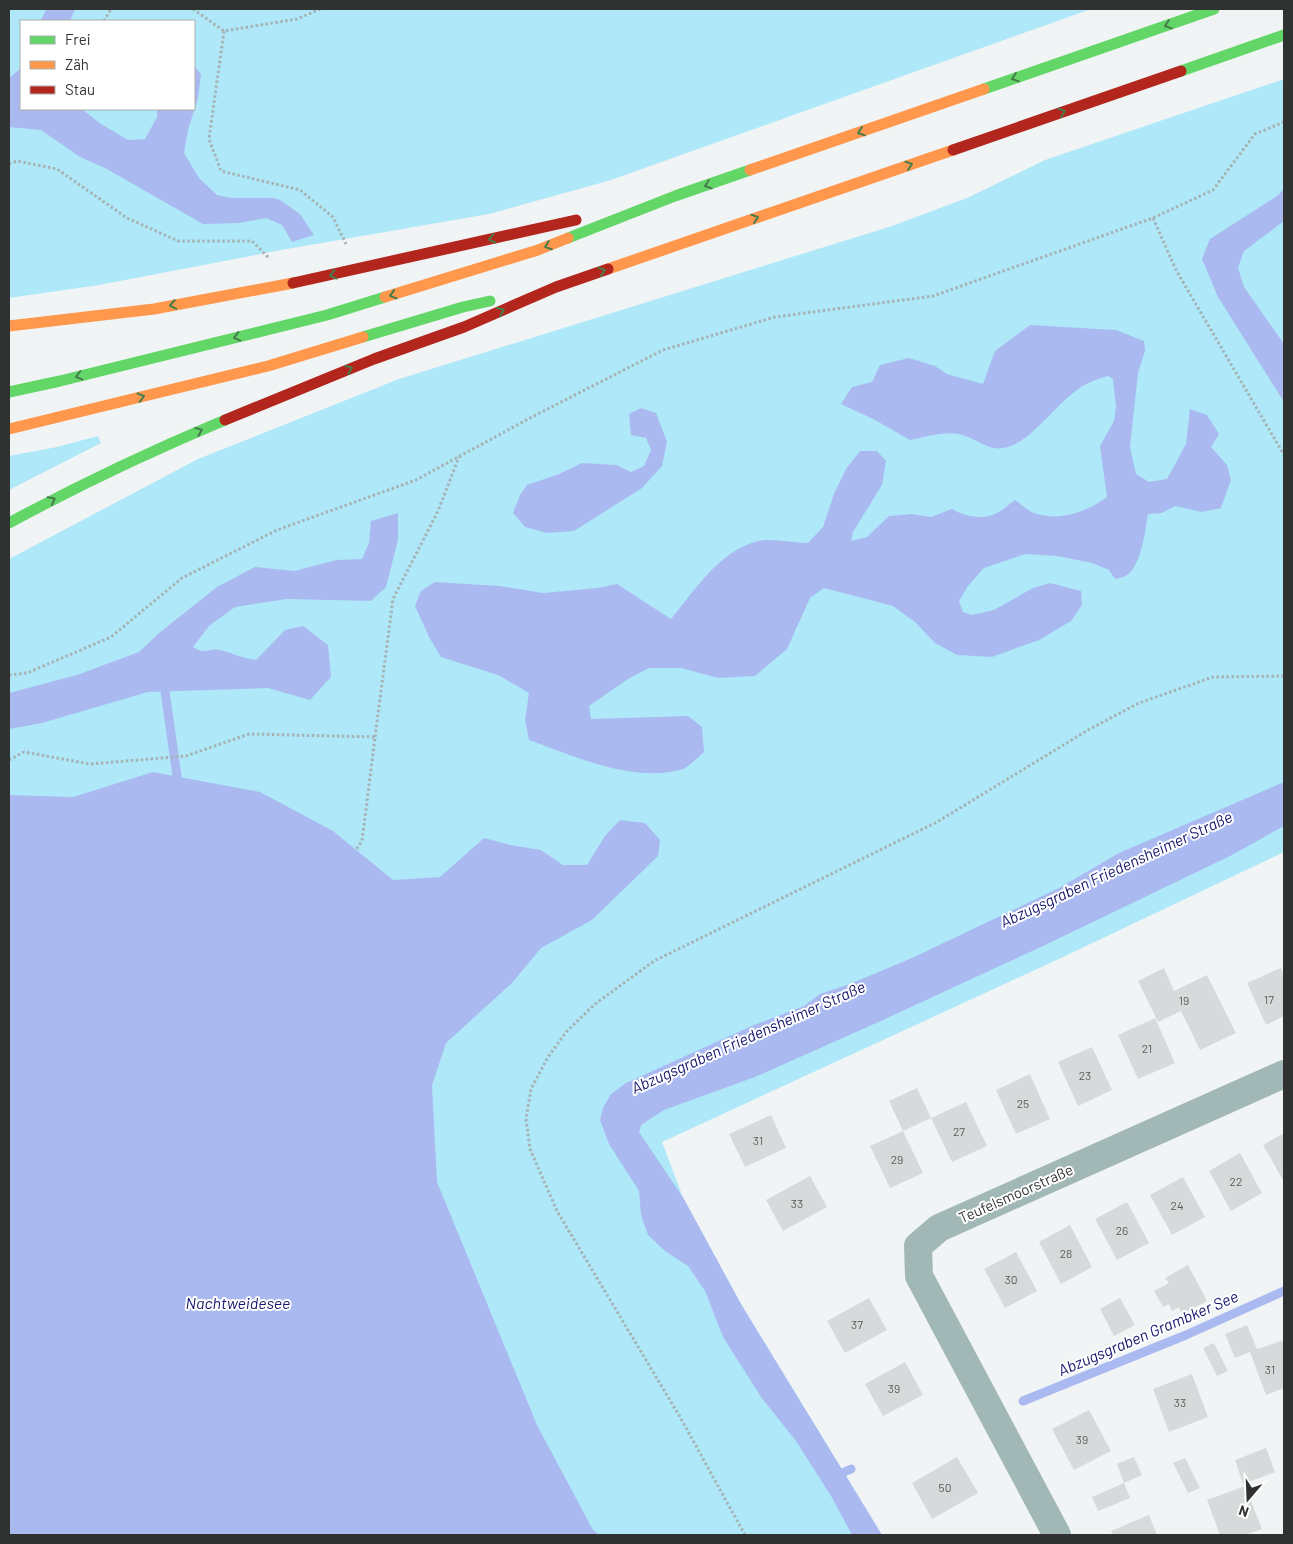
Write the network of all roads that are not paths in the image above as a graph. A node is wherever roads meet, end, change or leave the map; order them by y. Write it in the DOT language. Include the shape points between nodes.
graph roads {
  1 [pos="1214,9"];
  2 [pos="1284,35"];
  3 [pos="675,196"];
  4 [pos="556,288"];
  5 [pos="9,326"];
  6 [pos="9,392"];
  7 [pos="9,429"];
  8 [pos="9,523"];
  9 [pos="1284,1074"];
  10 [pos="1056,1535"];
  1 -- 3 [label="highway, one-way"];
  4 -- 2 [label="highway, one-way"];
  3 -- 5 [label="highway, one-way" via="322,278 154,309"];
  3 -- 6 [label="highway, one-way" via="538,250 327,315"];
  7 -- 4 [label="highway, one-way" via="268,366 463,307"];
  8 -- 4 [label="highway, one-way" via="172,442 374,358 464,327"];
  9 -- 10 [label="street, Teufelsmoorstraße" via="939,1228 918,1246 919,1276"];
}
